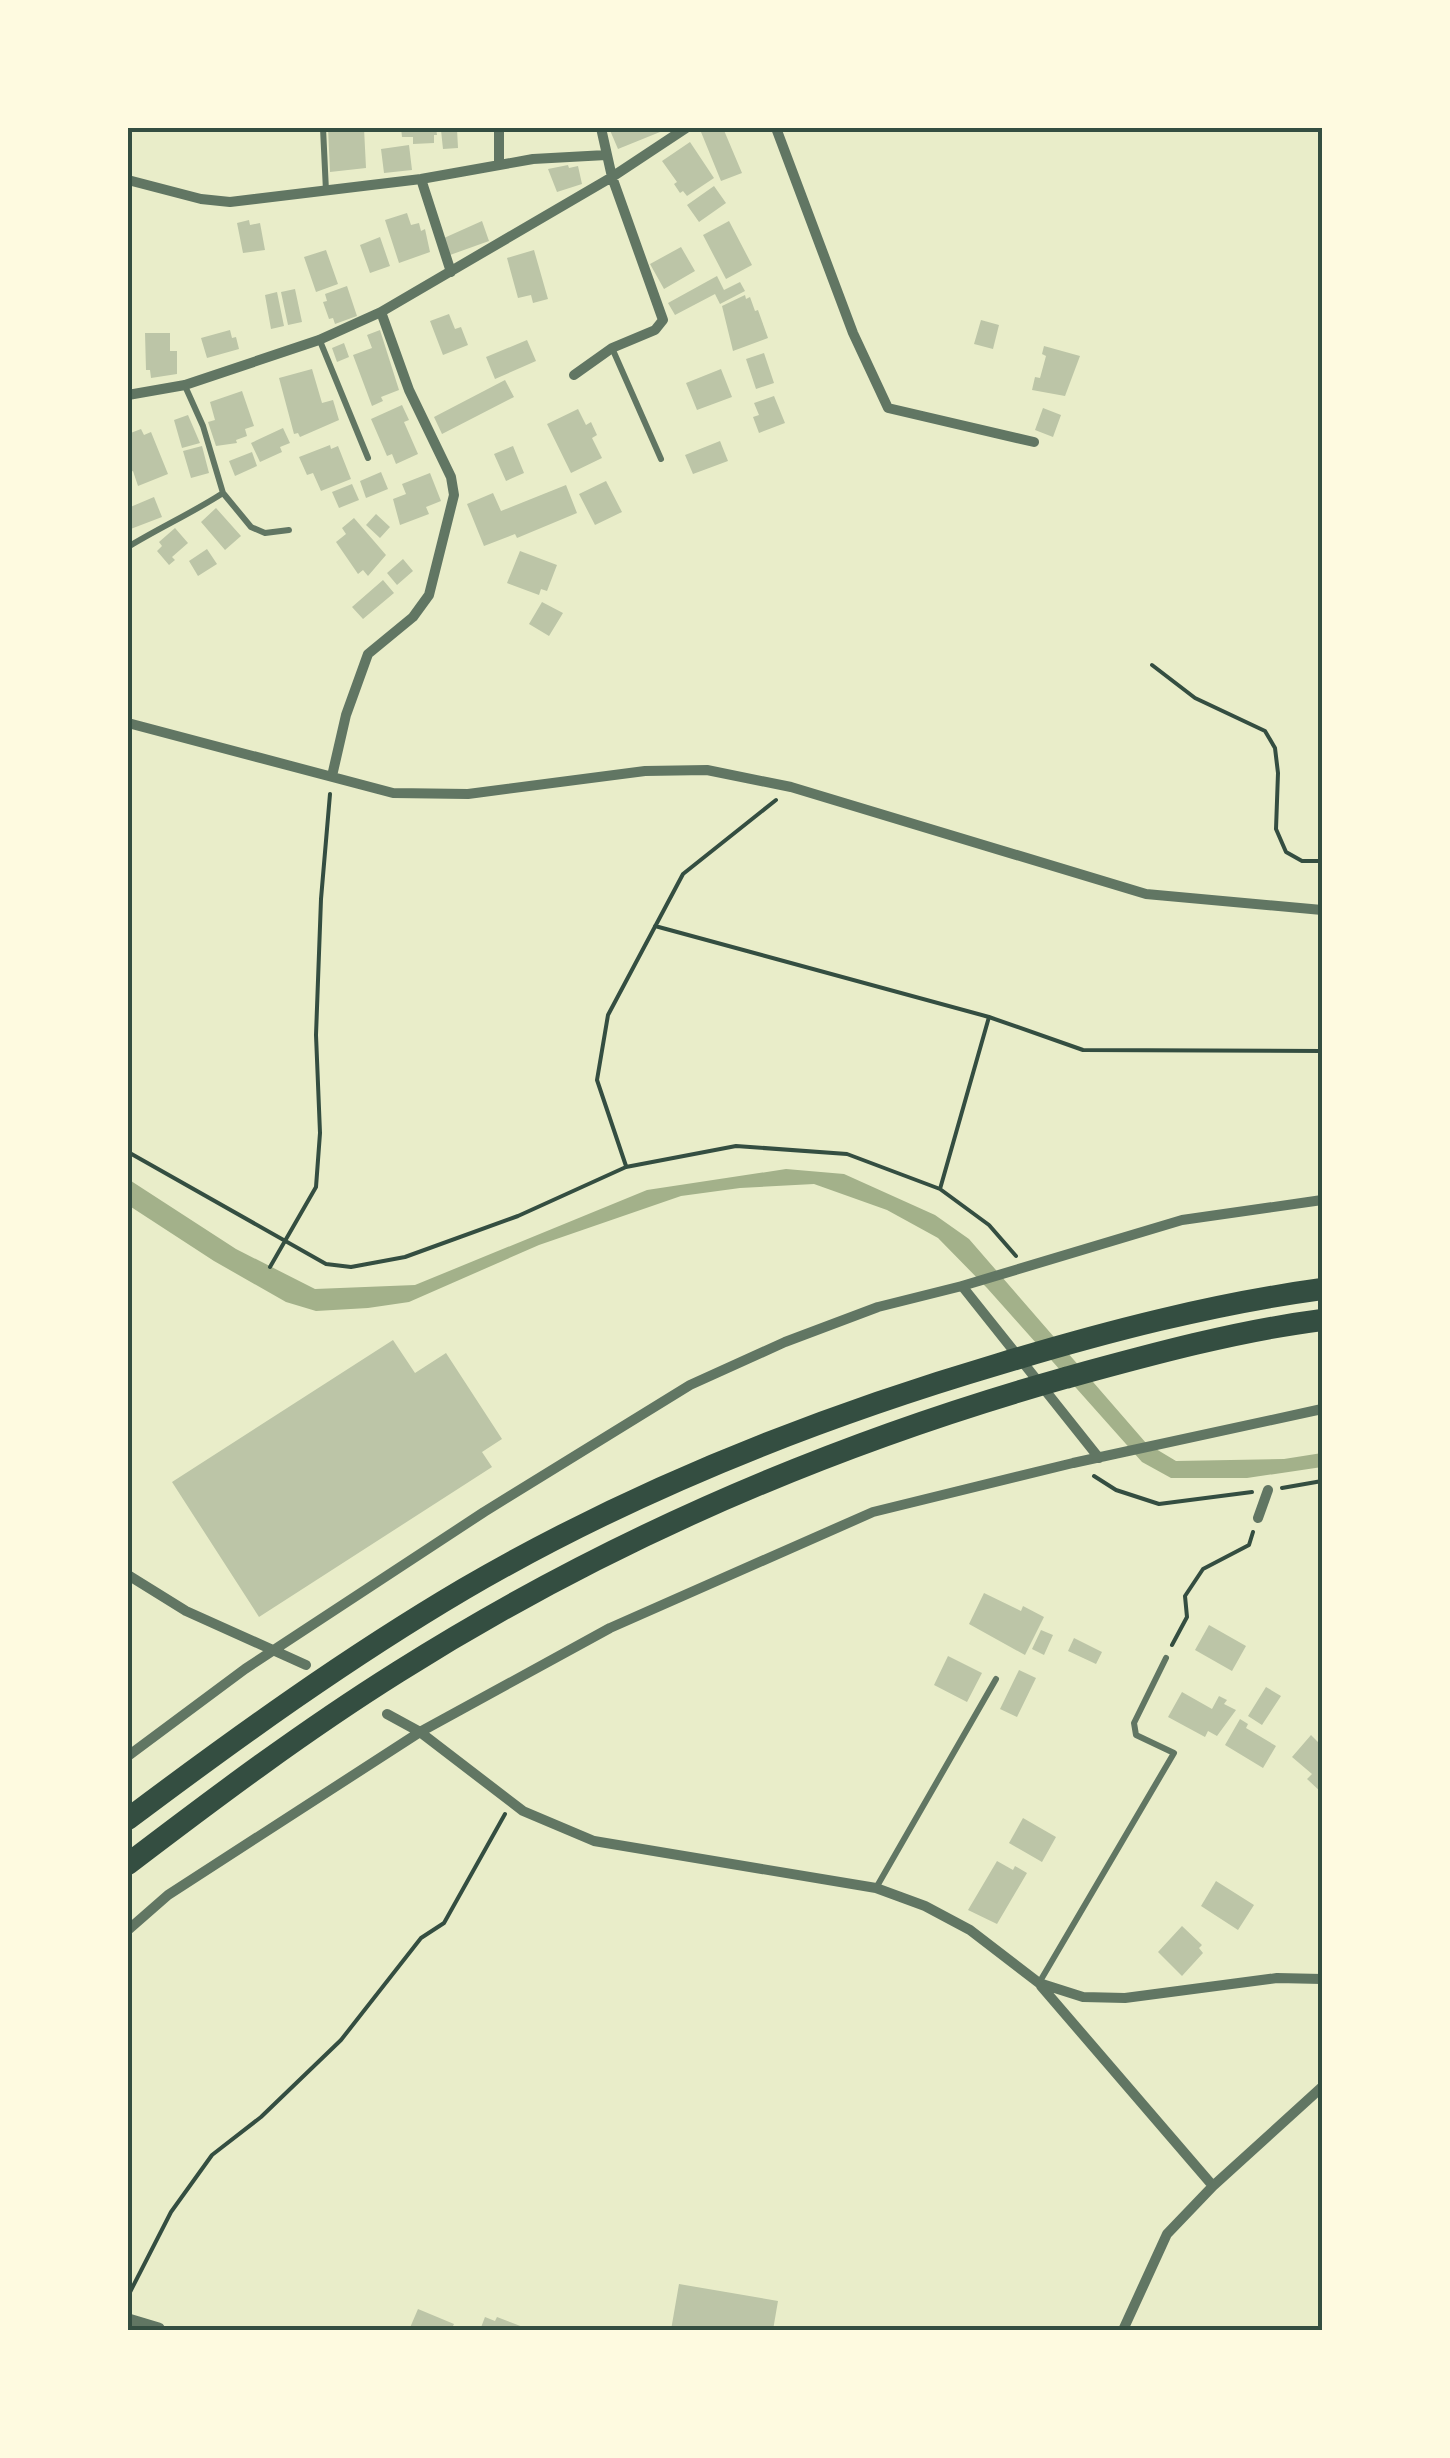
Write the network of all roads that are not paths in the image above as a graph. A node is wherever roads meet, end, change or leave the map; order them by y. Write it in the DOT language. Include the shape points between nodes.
graph roads {
  1 [pos="322,128"];
  2 [pos="499,128"];
  3 [pos="601,128"];
  4 [pos="686,128"];
  5 [pos="776,128"];
  6 [pos="606,155"];
  7 [pos="499,164"];
  8 [pos="612,178"];
  9 [pos="421,179"];
  10 [pos="128,180"];
  11 [pos="326,192"];
  12 [pos="451,272"];
  13 [pos="381,312"];
  14 [pos="319,340"];
  15 [pos="612,348"];
  16 [pos="574,374"];
  17 [pos="185,385"];
  18 [pos="128,395"];
  19 [pos="1034,442"];
  20 [pos="368,458"];
  21 [pos="661,459"];
  22 [pos="223,492"];
  23 [pos="289,530"];
  24 [pos="128,547"];
  25 [pos="128,724"];
  26 [pos="332,776"];
  27 [pos="1322,910"];
  28 [pos="1322,1200"];
  29 [pos="962,1286"];
  30 [pos="1322,1289"];
  31 [pos="1322,1320"];
  32 [pos="1322,1409"];
  33 [pos="1099,1458"];
  34 [pos="1268,1490"];
  35 [pos="1258,1518"];
  36 [pos="128,1574"];
  37 [pos="276,1650"];
  38 [pos="1166,1658"];
  39 [pos="306,1665"];
  40 [pos="996,1678"];
  41 [pos="386,1714"];
  42 [pos="420,1732"];
  43 [pos="128,1756"];
  44 [pos="128,1819"];
  45 [pos="128,1864"];
  46 [pos="876,1888"];
  47 [pos="128,1930"];
  48 [pos="1322,1979"];
  49 [pos="1038,1984"];
  50 [pos="1322,2087"];
  51 [pos="1213,2186"];
  52 [pos="128,2321"];
  53 [pos="158,2330"];
  54 [pos="1123,2330"];
  1 -- 11 [label="lane"];
  2 -- 7 [label="street"];
  3 -- 6 [label="street"];
  4 -- 8 [label="street"];
  5 -- 19 [label="street" via="888,408"];
  6 -- 7 [label="street"];
  6 -- 8 [label="street"];
  7 -- 9 [label="street"];
  8 -- 12 [label="street"];
  8 -- 15 [label="street" via="663,320"];
  9 -- 11 [label="street"];
  9 -- 12 [label="street"];
  10 -- 11 [label="street" via="230,202"];
  12 -- 13 [label="street"];
  13 -- 14 [label="street"];
  13 -- 26 [label="street" via="454,495 429,594 413,618 368,654"];
  14 -- 17 [label="street"];
  14 -- 20 [label="lane"];
  15 -- 16 [label="street"];
  15 -- 21 [label="lane"];
  17 -- 18 [label="street"];
  17 -- 22 [label="lane"];
  22 -- 23 [label="lane" via="251,527"];
  22 -- 24 [label="lane"];
  25 -- 26 [label="street"];
  26 -- 27 [label="street" via="393,793 468,794 706,770 791,787 1146,894"];
  28 -- 29 [label="street" via="1182,1220"];
  29 -- 33 [label="street"];
  29 -- 37 [label="street" via="878,1307 690,1385"];
  30 -- 44 [label="highway" via="1088,1337 904,1392 694,1473 465,1589 296,1696"];
  31 -- 45 [label="highway" via="1186,1346 918,1422 595,1561 399,1671"];
  32 -- 33 [label="street"];
  33 -- 42 [label="street" via="873,1512 610,1628"];
  34 -- 35 [label="street"];
  36 -- 37 [label="street" via="186,1610"];
  37 -- 39 [label="street"];
  37 -- 43 [label="street"];
  38 -- 49 [label="lane" via="1134,1723 1136,1735 1174,1753"];
  40 -- 46 [label="lane"];
  41 -- 42 [label="street"];
  42 -- 46 [label="street" via="523,1810 594,1841"];
  42 -- 47 [label="street" via="168,1896"];
  46 -- 49 [label="street" via="970,1930"];
  48 -- 49 [label="street" via="1277,1978 1125,1998 1083,1997"];
  49 -- 51 [label="street"];
  50 -- 51 [label="street"];
  51 -- 54 [label="street" via="1168,2234"];
  52 -- 53 [label="street"];
}
